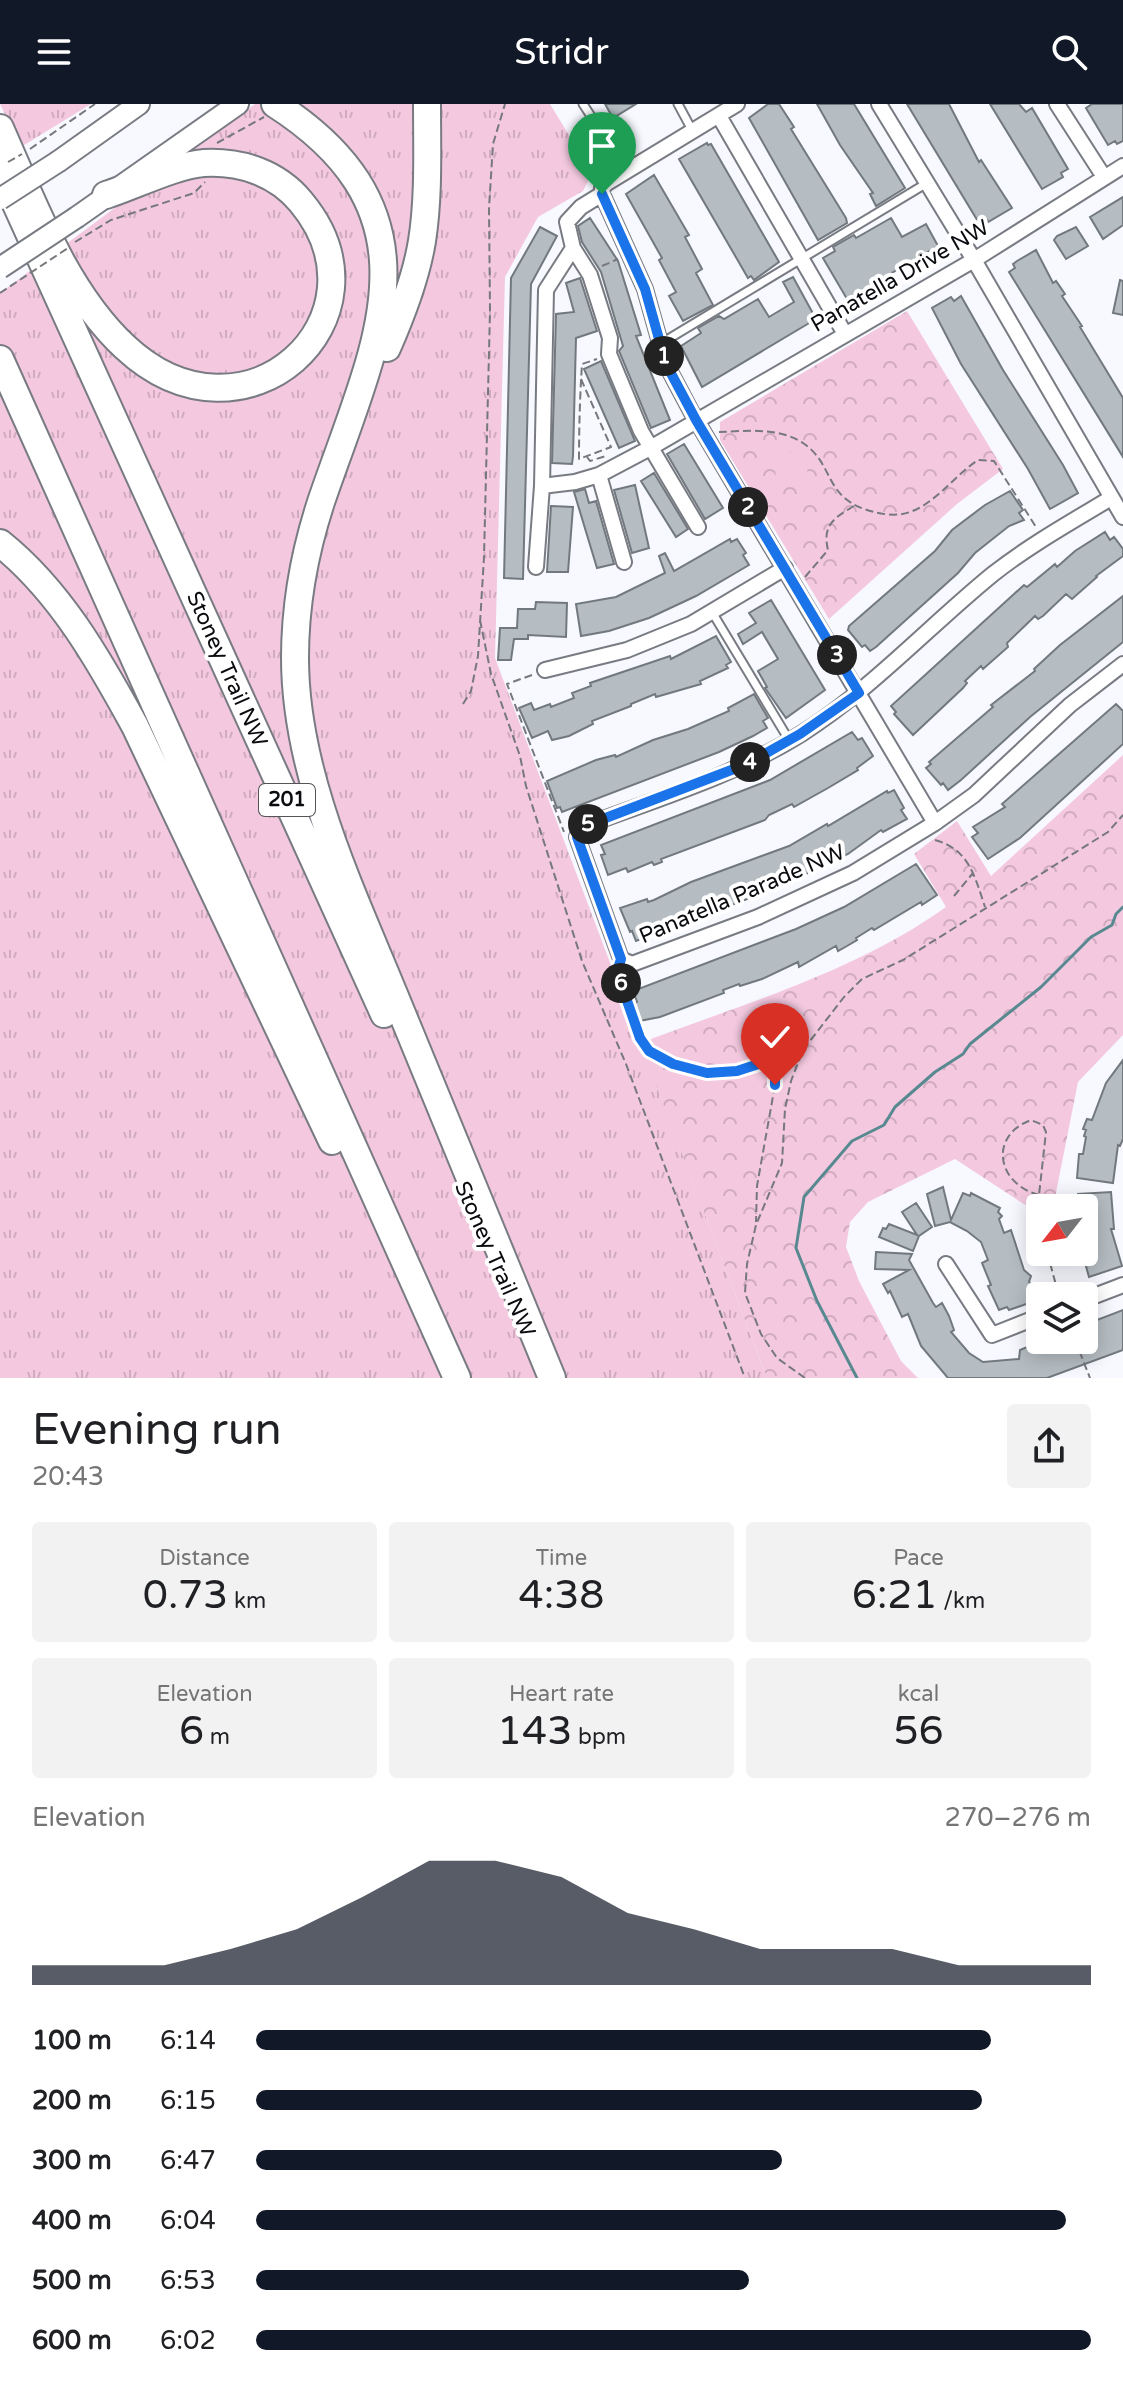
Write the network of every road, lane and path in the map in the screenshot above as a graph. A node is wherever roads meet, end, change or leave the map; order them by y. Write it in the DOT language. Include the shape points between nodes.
graph roads {
  1 [pos="95,104"];
  2 [pos="139,104"];
  3 [pos="238,104"];
  4 [pos="427,104"];
  5 [pos="505,104"];
  6 [pos="583,104"];
  7 [pos="678,104"];
  8 [pos="737,104"];
  9 [pos="879,104"];
  10 [pos="1057,104"];
  11 [pos="271,109"];
  12 [pos="719,116"];
  13 [pos="0,128"];
  14 [pos="693,131"];
  15 [pos="214,145"];
  16 [pos="4,166"];
  17 [pos="1123,166"];
  18 [pos="633,167"];
  19 [pos="1104,177"];
  20 [pos="205,178"];
  21 [pos="927,183"];
  22 [pos="602,194"];
  23 [pos="106,195"];
  24 [pos="0,199"];
  25 [pos="573,248"];
  26 [pos="624,257"];
  27 [pos="801,259"];
  28 [pos="974,260"];
  29 [pos="0,268"];
  30 [pos="597,268"];
  31 [pos="0,293"];
  32 [pos="845,334"];
  33 [pos="660,344"];
  34 [pos="599,358"];
  35 [pos="0,359"];
  36 [pos="581,379"];
  37 [pos="0,399"];
  38 [pos="357,402"];
  39 [pos="696,420"];
  40 [pos="718,432"];
  41 [pos="652,447"];
  42 [pos="587,456"];
  43 [pos="609,459"];
  44 [pos="821,466"];
  45 [pos="815,469"];
  46 [pos="599,475"];
  47 [pos="542,486"];
  48 [pos="1111,498"];
  49 [pos="854,506"];
  50 [pos="1123,517"];
  51 [pos="698,527"];
  52 [pos="1042,539"];
  53 [pos="0,543"];
  54 [pos="624,562"];
  55 [pos="536,567"];
  56 [pos="785,568"];
  57 [pos="804,578"];
  58 [pos="712,612"];
  59 [pos="480,620"];
  60 [pos="1123,664"];
  61 [pos="545,670"];
  62 [pos="859,693"];
  63 [pos="463,704"];
  64 [pos="163,719"];
  65 [pos="789,740"];
  66 [pos="1123,815"];
  67 [pos="932,830"];
  68 [pos="577,837"];
  69 [pos="974,872"];
  70 [pos="954,896"];
  71 [pos="986,908"];
  72 [pos="621,959"];
  73 [pos="1039,1195"];
  74 [pos="756,1225"];
  75 [pos="946,1264"];
  76 [pos="1123,1285"];
  77 [pos="1098,1295"];
  78 [pos="1026,1322"];
  79 [pos="1081,1354"];
  80 [pos="455,1378"];
  81 [pos="551,1378"];
  82 [pos="745,1378"];
  83 [pos="805,1378"];
  84 [pos="1090,1378"];
  1 -- 16 [label="path, bridge"];
  2 -- 24 [label="main road, bridge"];
  3 -- 23 [label="main road"];
  4 -- 38 [label="highway" via="425,211 416,269 366,396"];
  5 -- 59 [label="path" via="493,144 489,208"];
  6 -- 18 [label="lane"];
  7 -- 14 [label="lane"];
  8 -- 12 [label="street"];
  9 -- 21 [label="street"];
  10 -- 19 [label="street"];
  11 -- 15 [label="path" via="255,124"];
  11 -- 38 [label="highway" via="324,142 349,167 373,210 384,268 382,314"];
  12 -- 14 [label="street"];
  12 -- 27 [label="street"];
  13 -- 23 [label="highway" via="88,304 141,361 190,385 238,388 286,368 314,338 327,305 327,254 312,217 282,183 234,164 203,163"];
  14 -- 18 [label="street"];
  16 -- 81 [label="highway, Stoney Trail NW / 201" via="24,222"];
  17 -- 19 [label="street, Panatella Drive NW"];
  18 -- 22 [label="street" via="607,183"];
  19 -- 28 [label="street, Panatella Drive NW"];
  20 -- 31 [label="path, bridge" via="194,193 97,228"];
  21 -- 27 [label="lane"];
  21 -- 28 [label="street"];
  22 -- 25 [label="street" via="567,222"];
  22 -- 33 [label="street" via="645,289"];
  23 -- 29 [label="main road, bridge"];
  25 -- 41 [label="street" via="590,275 610,338 609,354"];
  25 -- 47 [label="street" via="546,290"];
  26 -- 30 [label="path"];
  27 -- 32 [label="street"];
  27 -- 33 [label="lane"];
  28 -- 32 [label="street, Panatella Drive NW"];
  28 -- 48 [label="street"];
  32 -- 39 [label="street, Panatella Drive NW"];
  33 -- 39 [label="street"];
  34 -- 36 [label="path" via="582,364"];
  35 -- 64 [label="highway"];
  36 -- 42 [label="path" via="579,459"];
  36 -- 42 [label="path" via="611,447"];
  37 -- 64 [label="highway" via="106,621"];
  38 -- 81 [label="highway" via="320,505 298,604 297,698 307,761 369,932"];
  39 -- 41 [label="street, Panatella Drive NW"];
  39 -- 56 [label="street"];
  40 -- 44 [label="path" via="786,435 814,451"];
  41 -- 46 [label="street, Panatella Drive NW"];
  41 -- 51 [label="street"];
  42 -- 43 [label="path" via="590,461"];
  44 -- 45 [label="path"];
  44 -- 49 [label="path" via="840,496"];
  46 -- 47 [label="street, Panatella Drive NW"];
  46 -- 54 [label="street"];
  47 -- 55 [label="street"];
  48 -- 50 [label="street"];
  48 -- 52 [label="street"];
  49 -- 52 [label="path" via="877,513 911,512 978,460 994,461"];
  49 -- 57 [label="path" via="826,529 828,550"];
  52 -- 62 [label="street" via="994,574"];
  53 -- 80 [label="highway" via="75,624 109,678 336,1148"];
  56 -- 58 [label="street"];
  56 -- 62 [label="street"];
  58 -- 61 [label="street" via="627,650"];
  58 -- 65 [label="lane"];
  59 -- 63 [label="path" via="471,691"];
  59 -- 82 [label="path" via="491,674 582,961"];
  60 -- 67 [label="street, Panatella Parade NW"];
  61 -- 68 [label="path" via="507,684 564,832"];
  62 -- 65 [label="street"];
  62 -- 67 [label="street"];
  64 -- 80 [label="highway"];
  65 -- 68 [label="street" via="747,764 582,827"];
  66 -- 71 [label="path" via="1108,832"];
  67 -- 69 [label="path" via="967,858"];
  67 -- 72 [label="street, Panatella Parade NW" via="758,917 632,964"];
  68 -- 72 [label="street, Panatella Parade NW"];
  69 -- 70 [label="path"];
  69 -- 71 [label="path"];
  71 -- 74 [label="path" via="862,979 803,1050 785,1109 782,1163"];
  72 -- 74 [label="path" via="617,972 649,1051 707,1073 768,1061 775,1066"];
  73 -- 73 [label="path" via="1046,1132 1031,1120 1006,1138 1003,1162 1013,1181"];
  74 -- 83 [label="path" via="745,1293 777,1358"];
  75 -- 78 [label="street" via="992,1335"];
  76 -- 77 [label="street"];
  79 -- 84 [label="path"];
}
